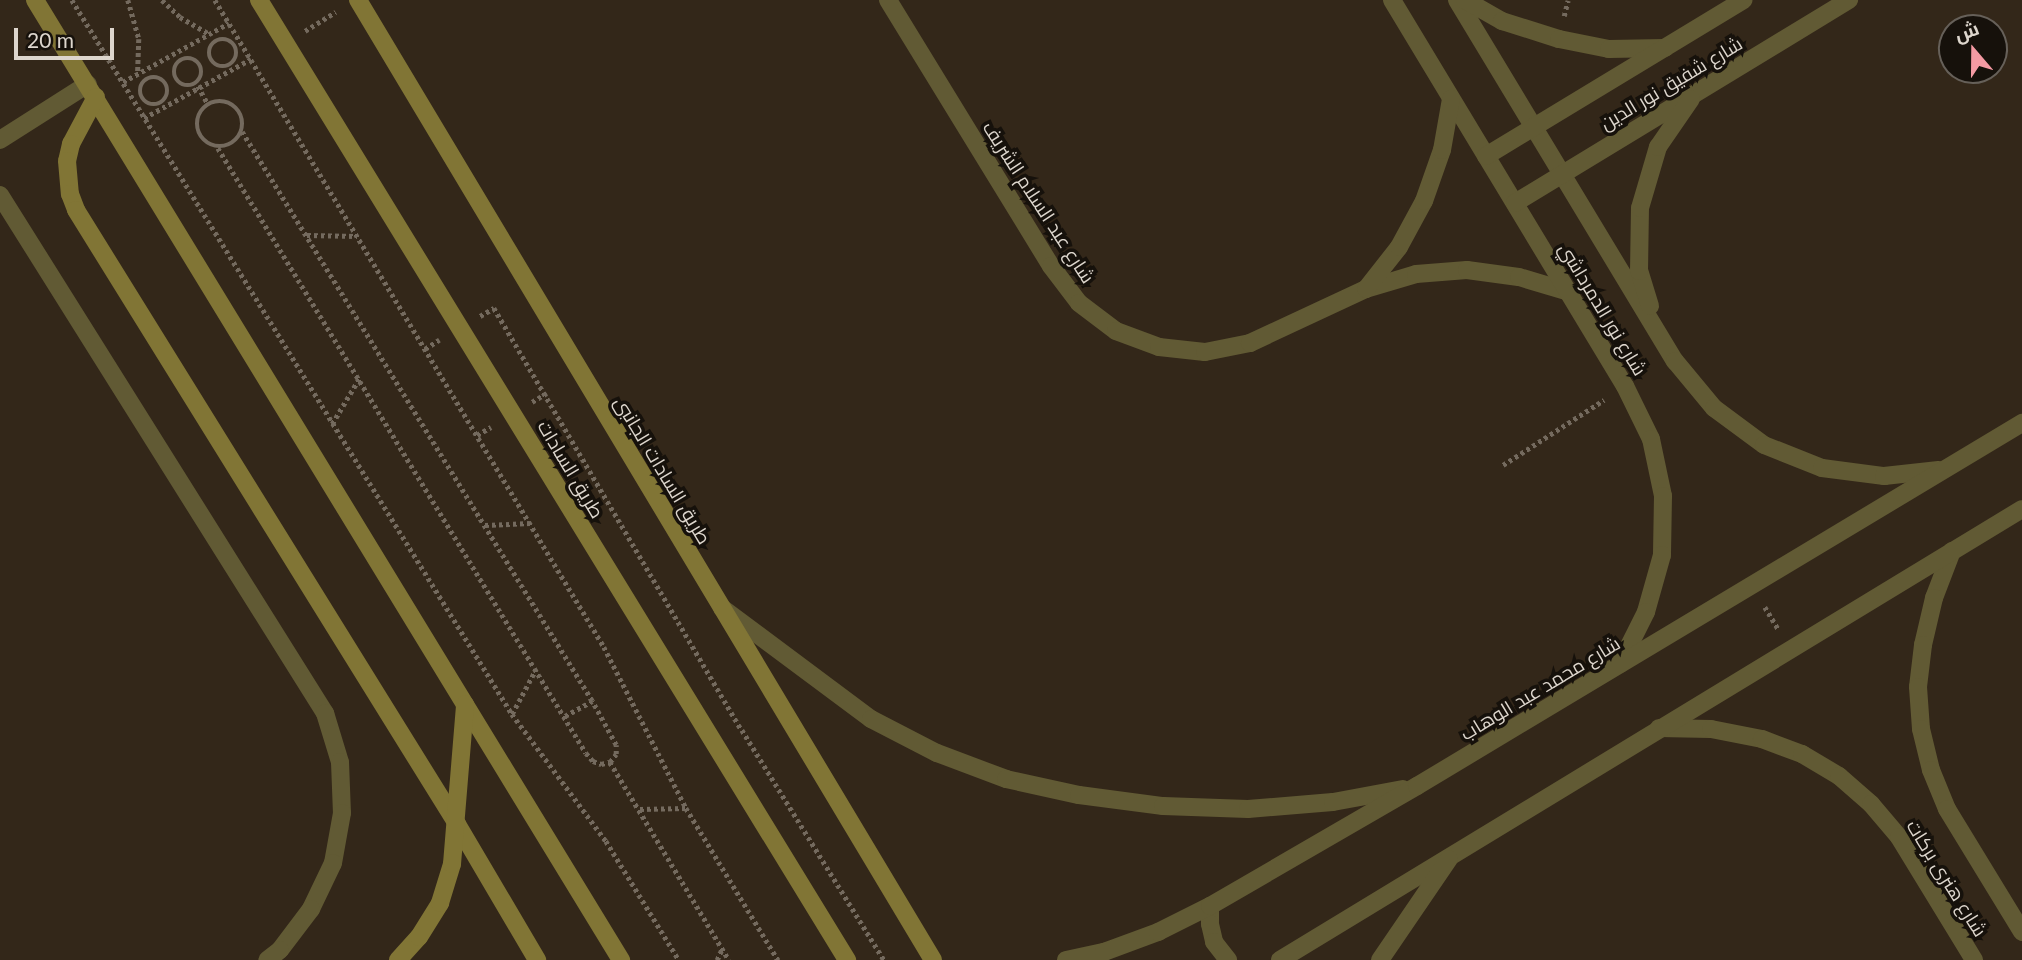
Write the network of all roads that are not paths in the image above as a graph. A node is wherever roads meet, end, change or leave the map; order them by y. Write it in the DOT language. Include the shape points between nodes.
graph roads {
  1 [pos="36,0"];
  2 [pos="259,0"];
  3 [pos="358,0"];
  4 [pos="1392,0"];
  5 [pos="1457,0"];
  6 [pos="1465,0"];
  7 [pos="1744,0"];
  8 [pos="1849,0"];
  9 [pos="894,2"];
  10 [pos="1665,48"];
  11 [pos="92,90"];
  12 [pos="1694,94"];
  13 [pos="1451,99"];
  14 [pos="1534,127"];
  15 [pos="0,141"];
  16 [pos="1486,156"];
  17 [pos="1562,174"];
  18 [pos="0,195"];
  19 [pos="1515,203"];
  20 [pos="1366,289"];
  21 [pos="1569,292"];
  22 [pos="1658,332"];
  23 [pos="2022,423"];
  24 [pos="1946,469"];
  25 [pos="2022,509"];
  26 [pos="1952,551"];
  27 [pos="719,605"];
  28 [pos="1619,666"];
  29 [pos="465,705"];
  30 [pos="1659,728"];
  31 [pos="1417,786"];
  32 [pos="457,824"];
  33 [pos="1453,852"];
  34 [pos="1210,906"];
  35 [pos="2020,926"];
  36 [pos="1968,956"];
  37 [pos="267,960"];
  38 [pos="398,960"];
  39 [pos="537,960"];
  40 [pos="621,960"];
  41 [pos="846,960"];
  42 [pos="933,960"];
  43 [pos="1066,960"];
  44 [pos="1227,960"];
  45 [pos="1280,960"];
  46 [pos="1380,960"];
  1 -- 11 [label="street"];
  2 -- 41 [label="street, طريق السادات"];
  3 -- 27 [label="street, طريق السادات الجانبى"];
  4 -- 13 [label="street, شارع نور الدمرداشي"];
  5 -- 14 [label="street, شارع نور الدمرداشي"];
  6 -- 10 [label="street" via="1502,21 1559,40 1609,49"];
  7 -- 10 [label="street, شارع شفيق نور الدين"];
  8 -- 12 [label="street, شارع شفيق نور الدين"];
  9 -- 20 [label="street, شارع عبد السلام الشريف" via="1051,266 1079,303 1116,331 1159,348 1205,352 1250,343"];
  10 -- 14 [label="street, شارع شفيق نور الدين"];
  11 -- 15 [label="street"];
  11 -- 29 [label="street"];
  11 -- 32 [label="street" via="67,161 76,210"];
  12 -- 17 [label="street, شارع شفيق نور الدين"];
  12 -- 22 [label="street" via="1658,147 1640,208 1639,271"];
  13 -- 16 [label="street, شارع نور الدمرداشي"];
  13 -- 20 [label="street, شارع عبد السلام الشريف" via="1442,150 1424,201 1399,247"];
  14 -- 16 [label="street, شارع شفيق نور الدين"];
  14 -- 17 [label="street, شارع نور الدمرداشي"];
  16 -- 19 [label="street, شارع نور الدمرداشي"];
  17 -- 19 [label="street, شارع شفيق نور الدين"];
  17 -- 22 [label="street, شارع نور الدمرداشي"];
  18 -- 37 [label="street" via="325,713 340,762 342,813 333,863 312,909"];
  19 -- 21 [label="street, شارع نور الدمرداشي"];
  20 -- 21 [label="street, شارع عبد السلام الشريف" via="1416,275 1468,270 1519,277"];
  21 -- 28 [label="street, شارع نور الدمرداشي" via="1651,439 1663,496 1662,555 1646,612"];
  22 -- 24 [label="street, شارع نور الدمرداشي" via="1675,361 1714,408 1764,445 1822,468 1872,475"];
  23 -- 24 [label="street, شارع محمد عبد الوهاب"];
  24 -- 28 [label="street, شارع محمد عبد الوهاب"];
  25 -- 26 [label="street"];
  26 -- 30 [label="street"];
  26 -- 35 [label="street, شارع هنرى بركات" via="1923,645 1918,687 1921,729 1947,809"];
  27 -- 31 [label="street" via="871,719 937,753 1006,779 1163,806 1248,809 1333,802"];
  27 -- 42 [label="street, طريق السادات الجانبى"];
  28 -- 31 [label="street, شارع محمد عبد الوهاب"];
  29 -- 32 [label="street"];
  29 -- 40 [label="street"];
  30 -- 33 [label="street"];
  30 -- 36 [label="street, شارع هنرى بركات" via="1711,729 1762,739 1802,754 1839,776 1899,837"];
  31 -- 34 [label="street, شارع محمد عبد الوهاب"];
  32 -- 38 [label="street" via="452,864 440,902 419,937"];
  32 -- 39 [label="street"];
  33 -- 45 [label="street"];
  33 -- 46 [label="street"];
  34 -- 43 [label="street, شارع محمد عبد الوهاب" via="1147,936"];
  34 -- 44 [label="street" via="1214,942"];
}
